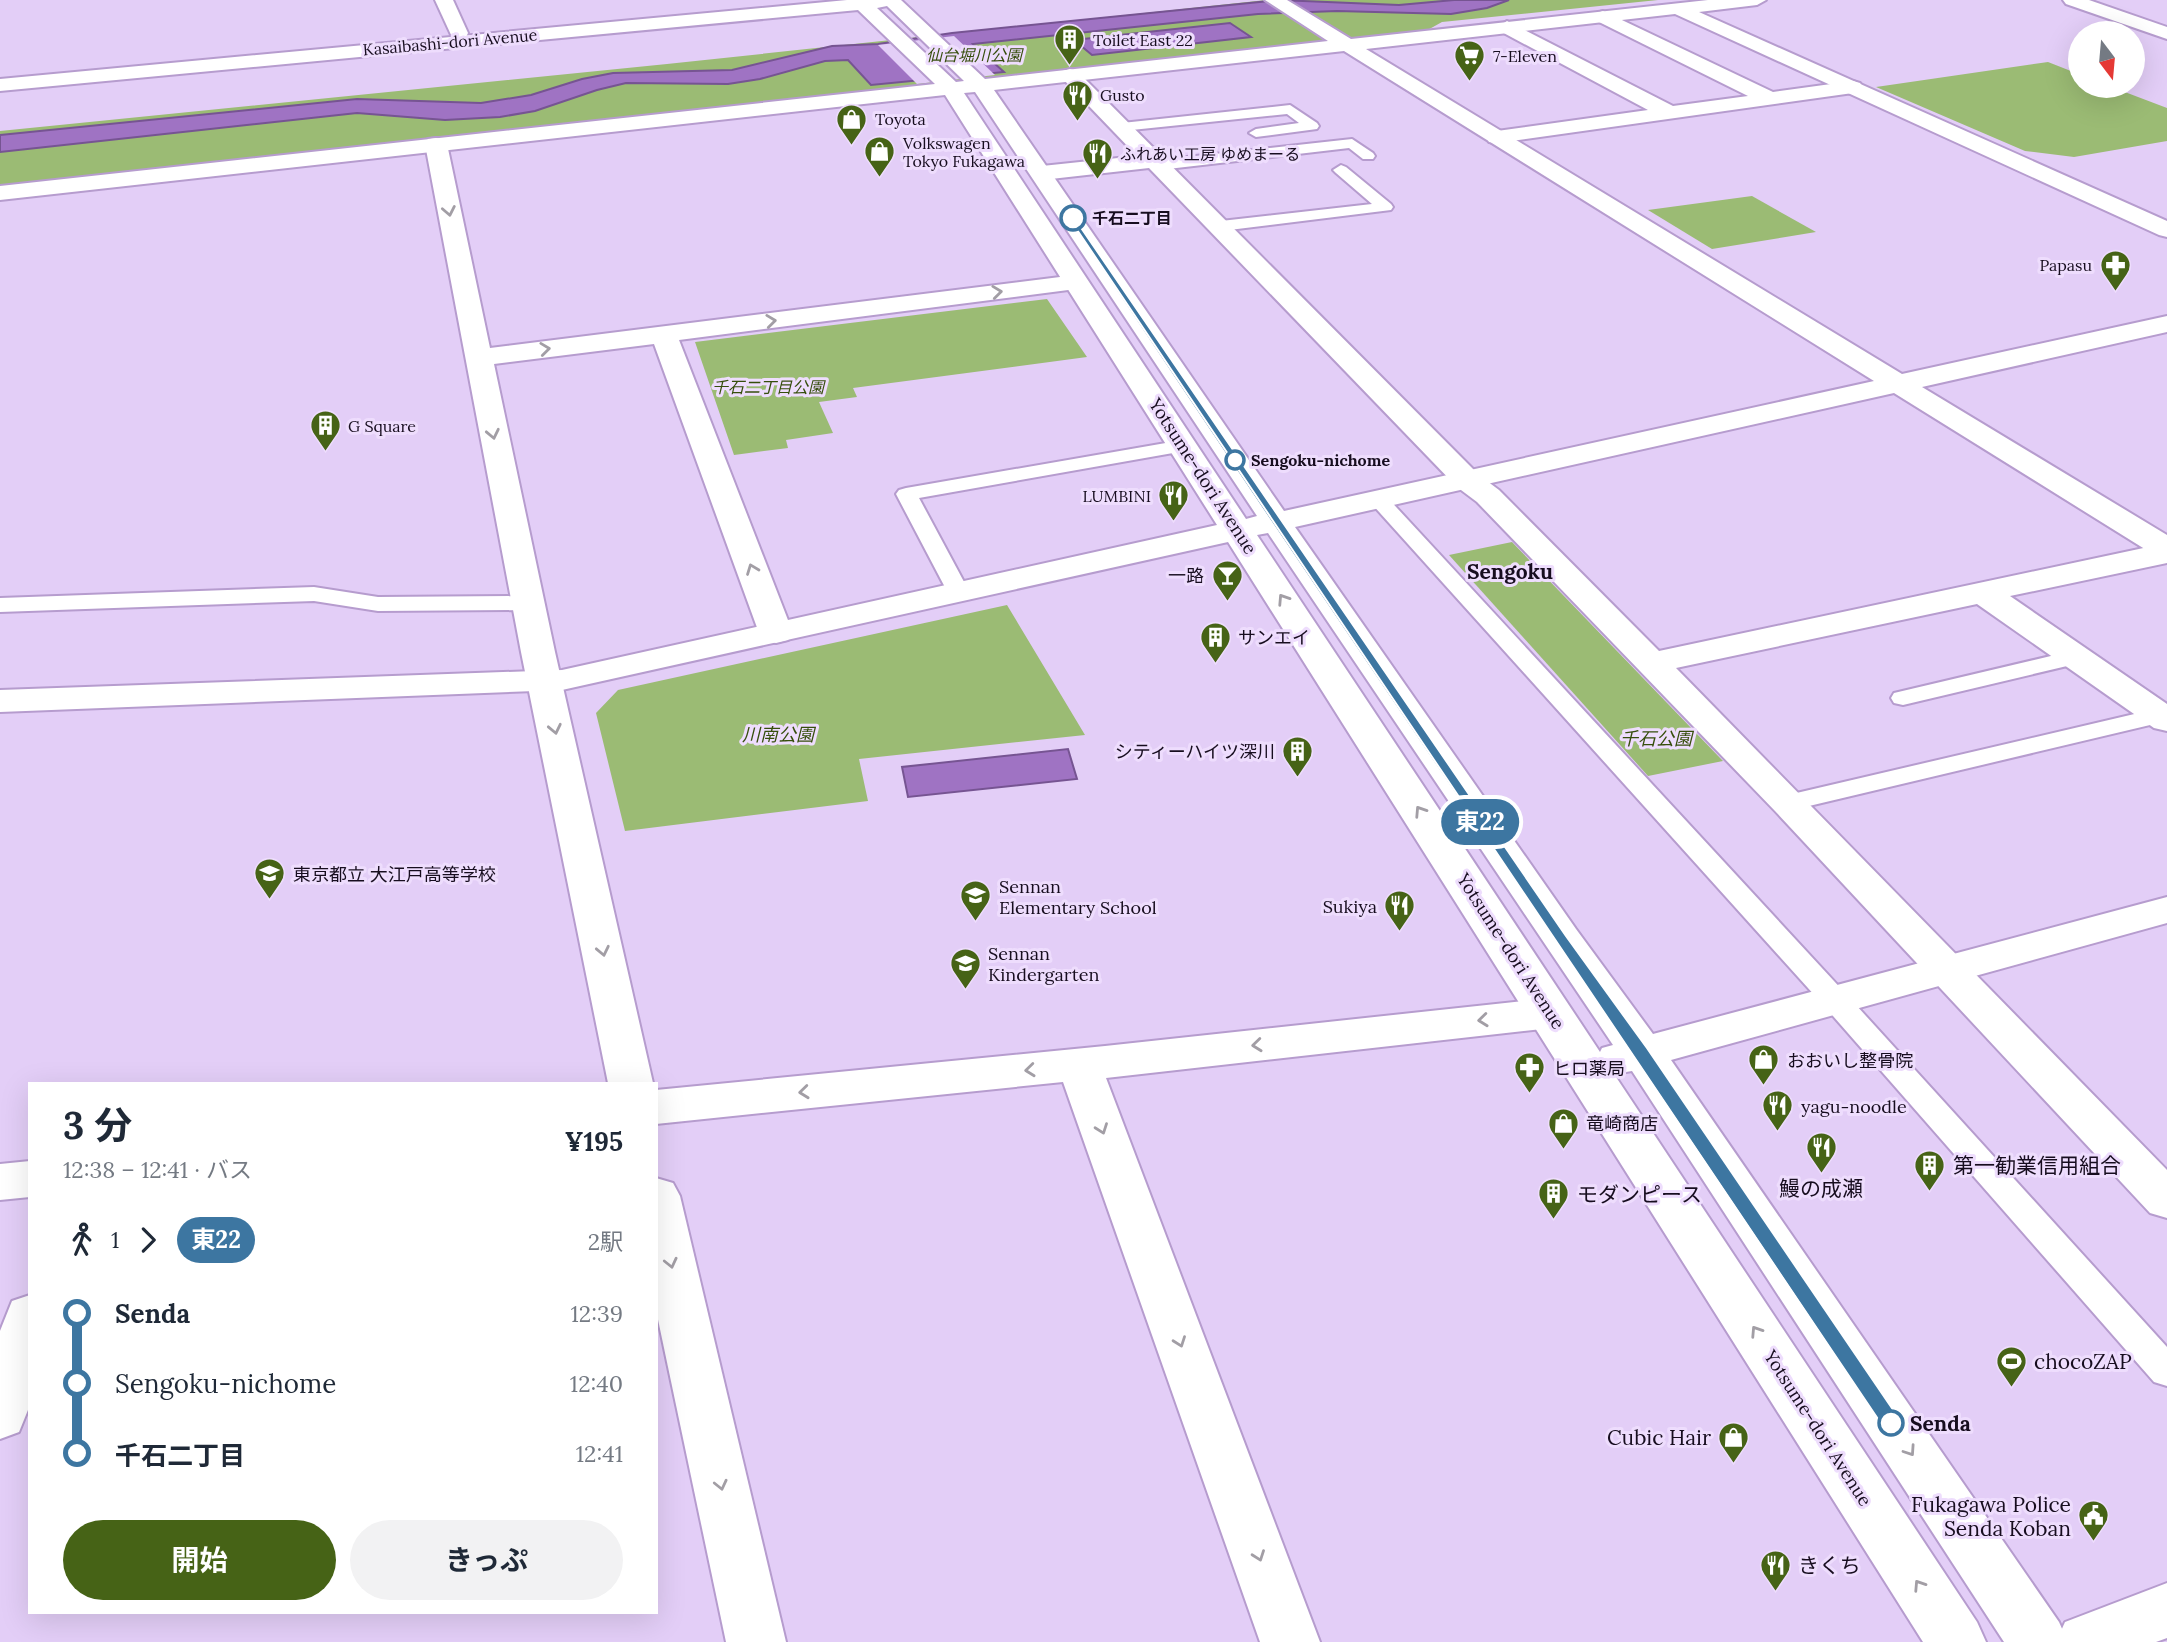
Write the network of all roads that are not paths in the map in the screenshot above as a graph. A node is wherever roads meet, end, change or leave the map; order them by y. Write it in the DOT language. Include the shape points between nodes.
graph roads {
  1 [pos="443,0"];
  2 [pos="802,0"];
  3 [pos="892,0"];
  4 [pos="900,0"];
  5 [pos="1274,0"];
  6 [pos="1757,0"];
  7 [pos="2072,0"];
  8 [pos="860,2"];
  9 [pos="1677,9"];
  10 [pos="1603,17"];
  11 [pos="1507,27"];
  12 [pos="459,33"];
  13 [pos="2167,33"];
  14 [pos="1341,40"];
  15 [pos="1070,75"];
  16 [pos="0,76"];
  17 [pos="962,84"];
  18 [pos="0,85"];
  19 [pos="1853,87"];
  20 [pos="1771,99"];
  21 [pos="1670,113"];
  22 [pos="1122,128"];
  23 [pos="1256,133"];
  24 [pos="1497,137"];
  25 [pos="436,144"];
  26 [pos="1368,156"];
  27 [pos="1157,163"];
  28 [pos="1341,170"];
  29 [pos="1042,173"];
  30 [pos="0,193"];
  31 [pos="1221,226"];
  32 [pos="2167,230"];
  33 [pos="1076,282"];
  34 [pos="2167,324"];
  35 [pos="664,335"];
  36 [pos="478,358"];
  37 [pos="1898,383"];
  38 [pos="1183,446"];
  39 [pos="1468,481"];
  40 [pos="1378,499"];
  41 [pos="1276,523"];
  42 [pos="1239,531"];
  43 [pos="2167,551"];
  44 [pos="1982,592"];
  45 [pos="959,593"];
  46 [pos="528,603"];
  47 [pos="0,605"];
  48 [pos="776,633"];
  49 [pos="2076,657"];
  50 [pos="1653,663"];
  51 [pos="544,680"];
  52 [pos="1903,698"];
  53 [pos="0,701"];
  54 [pos="2163,718"];
  55 [pos="1788,803"];
  56 [pos="2167,910"];
  57 [pos="1945,970"];
  58 [pos="1836,1001"];
  59 [pos="1550,1013"];
  60 [pos="1642,1052"];
  61 [pos="1079,1065"];
  62 [pos="1586,1067"];
  63 [pos="631,1082"];
  64 [pos="658,1107"];
  65 [pos="28,1179"];
  66 [pos="0,1182"];
  67 [pos="2167,1200"];
  68 [pos="658,1205"];
  69 [pos="28,1323"];
  70 [pos="2167,1371"];
  71 [pos="0,1416"];
  72 [pos="2167,1610"];
  73 [pos="756,1642"];
  74 [pos="1290,1642"];
  75 [pos="1956,1642"];
  76 [pos="2038,1642"];
  77 [pos="2086,1642"];
  1 -- 12 [label="street"];
  2 -- 12 [label="street, Kasaibashi-dori Avenue"];
  3 -- 4 [label="street, Kasaibashi-dori Avenue"];
  3 -- 8 [label="street, Kasaibashi-dori Avenue"];
  3 -- 17 [label="street, Yotsume-dori Avenue" via="927,35"];
  5 -- 14 [label="street"];
  6 -- 9 [label="street"];
  7 -- 13 [label="street"];
  8 -- 17 [label="street, Yotsume-dori Avenue" via="899,38"];
  8 -- 18 [label="street, Kasaibashi-dori Avenue"];
  9 -- 10 [label="street"];
  9 -- 19 [label="street"];
  10 -- 11 [label="street"];
  10 -- 20 [label="street"];
  11 -- 14 [label="street"];
  11 -- 21 [label="street"];
  12 -- 16 [label="street, Kasaibashi-dori Avenue"];
  14 -- 15 [label="street"];
  14 -- 24 [label="street"];
  15 -- 17 [label="street"];
  15 -- 22 [label="street"];
  17 -- 25 [label="street"];
  17 -- 29 [label="street, Yotsume-dori Avenue"];
  17 -- 33 [label="street, Yotsume-dori Avenue"];
  19 -- 20 [label="street"];
  19 -- 32 [label="street"];
  20 -- 21 [label="street"];
  21 -- 24 [label="street"];
  22 -- 23 [label="lane" via="1290,109 1312,125"];
  22 -- 27 [label="street"];
  24 -- 37 [label="street"];
  25 -- 30 [label="street"];
  25 -- 36 [label="street, one-way"];
  26 -- 27 [label="lane" via="1352,144"];
  27 -- 29 [label="street"];
  27 -- 31 [label="street"];
  28 -- 31 [label="lane" via="1385,207"];
  29 -- 41 [label="street, Yotsume-dori Avenue"];
  31 -- 39 [label="street"];
  35 -- 33 [label="street, one-way"];
  33 -- 38 [label="street, Yotsume-dori Avenue"];
  34 -- 37 [label="street"];
  36 -- 35 [label="street, one-way"];
  48 -- 35 [label="street, one-way"];
  36 -- 46 [label="street, one-way"];
  37 -- 39 [label="street"];
  37 -- 43 [label="street"];
  38 -- 42 [label="street, Yotsume-dori Avenue"];
  38 -- 45 [label="lane" via="906,494"];
  39 -- 40 [label="street"];
  39 -- 50 [label="street"];
  40 -- 41 [label="street"];
  40 -- 58 [label="lane"];
  41 -- 42 [label="street"];
  41 -- 60 [label="street, Yotsume-dori Avenue"];
  42 -- 45 [label="street"];
  59 -- 42 [label="street, Yotsume-dori Avenue, one-way"];
  43 -- 44 [label="street"];
  44 -- 49 [label="street"];
  44 -- 50 [label="street"];
  45 -- 48 [label="street"];
  46 -- 47 [label="lane" via="378,604 314,593"];
  46 -- 51 [label="street"];
  48 -- 51 [label="street"];
  49 -- 52 [label="lane"];
  49 -- 54 [label="street"];
  50 -- 55 [label="street"];
  51 -- 53 [label="street"];
  51 -- 63 [label="street, one-way"];
  54 -- 55 [label="lane"];
  55 -- 57 [label="street"];
  56 -- 57 [label="street"];
  57 -- 58 [label="street"];
  57 -- 67 [label="street"];
  58 -- 60 [label="street"];
  58 -- 70 [label="lane"];
  59 -- 61 [label="street, one-way"];
  59 -- 62 [label="street, Yotsume-dori Avenue"];
  60 -- 62 [label="street"];
  60 -- 76 [label="street, Yotsume-dori Avenue, one-way"];
  61 -- 64 [label="street, one-way"];
  61 -- 74 [label="street, one-way"];
  75 -- 62 [label="street, Yotsume-dori Avenue, one-way"];
  65 -- 66 [label="street"];
  68 -- 73 [label="street, one-way"];
  69 -- 71 [label="street"];
  72 -- 77 [label="street"];
}
